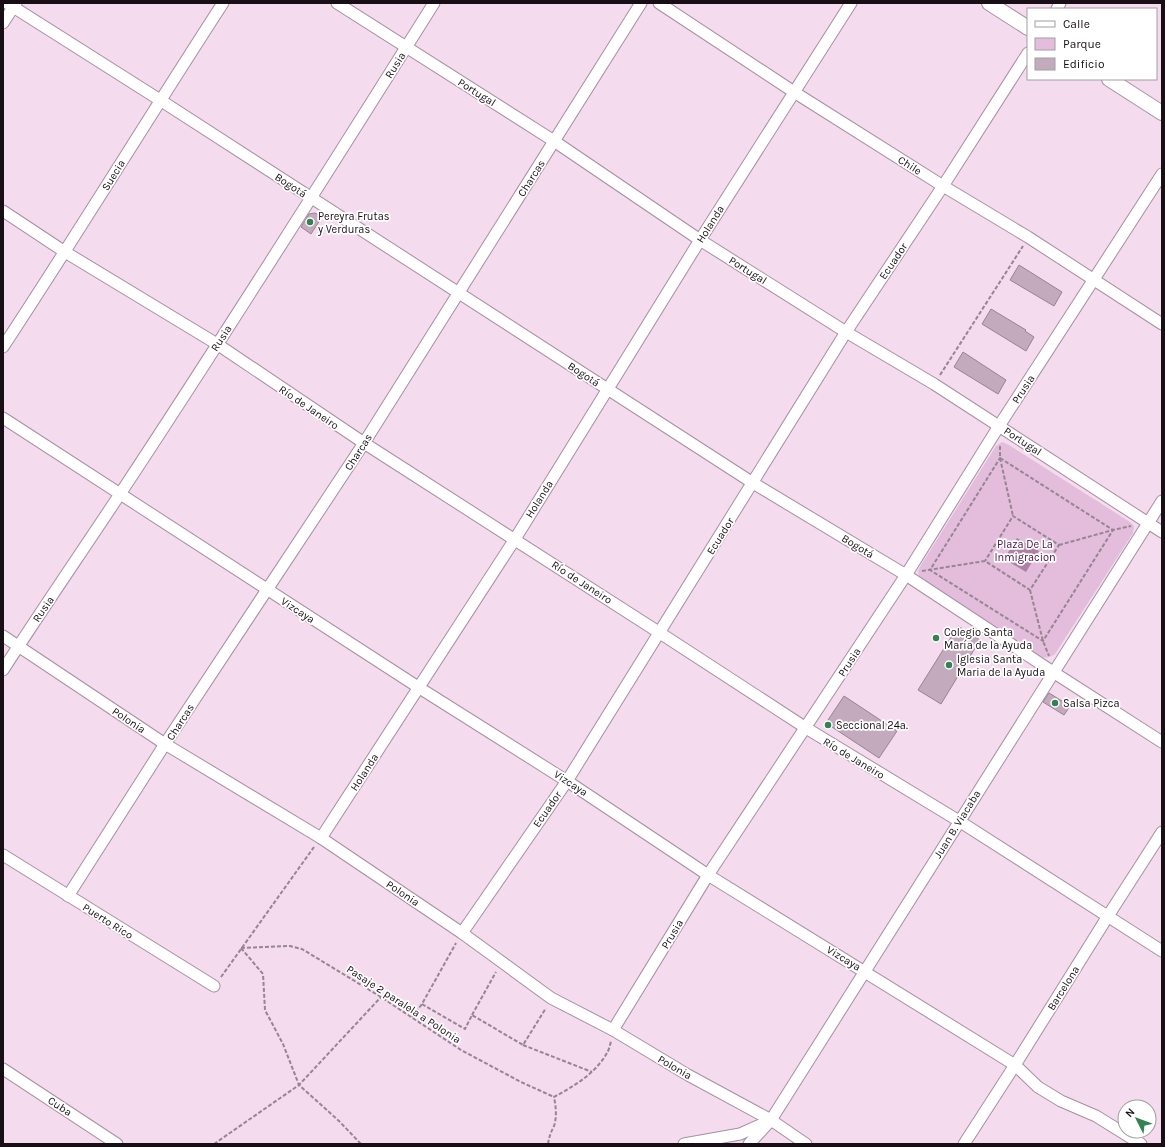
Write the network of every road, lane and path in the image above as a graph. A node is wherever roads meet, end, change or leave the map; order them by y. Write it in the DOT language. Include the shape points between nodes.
graph roads {
  1 [pos="223,3"];
  2 [pos="337,3"];
  3 [pos="434,3"];
  4 [pos="641,3"];
  5 [pos="659,3"];
  6 [pos="851,3"];
  7 [pos="989,3"];
  8 [pos="12,4"];
  9 [pos="3,23"];
  10 [pos="1027,27"];
  11 [pos="406,47"];
  12 [pos="1027,55"];
  13 [pos="1110,80"];
  14 [pos="794,92"];
  15 [pos="160,100"];
  16 [pos="1162,113"];
  17 [pos="554,141"];
  18 [pos="1162,174"];
  19 [pos="943,186"];
  20 [pos="312,198"];
  21 [pos="3,211"];
  22 [pos="1028,238"];
  23 [pos="700,240"];
  24 [pos="65,252"];
  25 [pos="1094,280"];
  26 [pos="459,293"];
  27 [pos="1162,324"];
  28 [pos="846,332"];
  29 [pos="217,344"];
  30 [pos="3,347"];
  31 [pos="934,384"];
  32 [pos="607,389"];
  33 [pos="3,418"];
  34 [pos="999,426"];
  35 [pos="364,443"];
  36 [pos="1000,458"];
  37 [pos="753,483"];
  38 [pos="120,493"];
  39 [pos="1162,501"];
  40 [pos="1013,516"];
  41 [pos="1148,523"];
  42 [pos="1133,526"];
  43 [pos="1113,530"];
  44 [pos="1162,532"];
  45 [pos="515,539"];
  46 [pos="1059,545"];
  47 [pos="985,561"];
  48 [pos="930,570"];
  49 [pos="906,575"];
  50 [pos="266,590"];
  51 [pos="1030,590"];
  52 [pos="660,633"];
  53 [pos="3,636"];
  54 [pos="1043,641"];
  55 [pos="19,646"];
  56 [pos="1052,667"];
  57 [pos="3,670"];
  58 [pos="418,687"];
  59 [pos="806,728"];
  60 [pos="1162,742"];
  61 [pos="165,744"];
  62 [pos="568,780"];
  63 [pos="959,821"];
  64 [pos="1162,832"];
  65 [pos="321,838"];
  66 [pos="3,855"];
  67 [pos="708,875"];
  68 [pos="68,896"];
  69 [pos="1108,916"];
  70 [pos="462,933"];
  71 [pos="241,948"];
  72 [pos="1162,951"];
  73 [pos="501,962"];
  74 [pos="865,971"];
  75 [pos="214,986"];
  76 [pos="381,997"];
  77 [pos="551,998"];
  78 [pos="422,1004"];
  79 [pos="472,1015"];
  80 [pos="412,1017"];
  81 [pos="613,1030"];
  82 [pos="523,1045"];
  83 [pos="1016,1065"];
  84 [pos="3,1069"];
  85 [pos="592,1072"];
  86 [pos="299,1085"];
  87 [pos="554,1097"];
  88 [pos="771,1120"];
  89 [pos="117,1144"];
  90 [pos="214,1144"];
  91 [pos="360,1144"];
  92 [pos="548,1144"];
  93 [pos="684,1144"];
  94 [pos="749,1144"];
  95 [pos="806,1144"];
  96 [pos="964,1144"];
  97 [pos="1141,1144"];
  1 -- 15 [label="street, Suecia"];
  2 -- 11 [label="street, Portugal"];
  3 -- 11 [label="street, Rusia"];
  4 -- 17 [label="street, Charcas"];
  5 -- 14 [label="street, Chile"];
  6 -- 14 [label="street, Holanda"];
  7 -- 10 [label="street"];
  8 -- 9 [label="street"];
  8 -- 15 [label="street, Bogotá"];
  11 -- 17 [label="street, Portugal"];
  11 -- 20 [label="street, Rusia"];
  12 -- 19 [label="street, Ecuador"];
  13 -- 16 [label="street"];
  14 -- 19 [label="street, Chile"];
  14 -- 23 [label="street, Holanda"];
  15 -- 20 [label="street, Bogotá"];
  15 -- 24 [label="street, Suecia"];
  17 -- 23 [label="street, Portugal"];
  17 -- 26 [label="street, Charcas"];
  18 -- 25 [label="street, Prusia"];
  19 -- 22 [label="street, Chile"];
  19 -- 28 [label="street, Ecuador"];
  20 -- 26 [label="street, Bogotá"];
  20 -- 29 [label="street, Rusia"];
  21 -- 24 [label="street, Río de Janeiro"];
  22 -- 25 [label="street, Chile"];
  22 -- 31 [label="path"];
  23 -- 28 [label="street, Portugal"];
  23 -- 32 [label="street, Holanda"];
  24 -- 29 [label="street, Río de Janeiro"];
  24 -- 30 [label="street, Suecia"];
  25 -- 27 [label="street, Chile"];
  25 -- 34 [label="street, Prusia"];
  26 -- 32 [label="street, Bogotá"];
  26 -- 35 [label="street, Charcas"];
  28 -- 31 [label="street, Portugal"];
  28 -- 37 [label="street, Ecuador"];
  29 -- 35 [label="street, Río de Janeiro"];
  29 -- 38 [label="street, Rusia"];
  31 -- 34 [label="street, Portugal"];
  32 -- 37 [label="street, Bogotá"];
  32 -- 45 [label="street, Holanda"];
  33 -- 38 [label="street, Vizcaya"];
  34 -- 41 [label="street, Portugal"];
  34 -- 49 [label="street, Prusia"];
  35 -- 45 [label="street, Río de Janeiro"];
  35 -- 50 [label="street, Charcas"];
  36 -- 40 [label="path"];
  36 -- 43 [label="path"];
  36 -- 48 [label="path"];
  37 -- 49 [label="street, Bogotá"];
  37 -- 52 [label="street, Ecuador"];
  38 -- 50 [label="street, Vizcaya"];
  38 -- 55 [label="street, Rusia"];
  39 -- 41 [label="street, Juan B. Viacaba"];
  40 -- 46 [label="path"];
  40 -- 47 [label="path"];
  41 -- 44 [label="street, Portugal"];
  41 -- 56 [label="street, Juan B. Viacaba"];
  42 -- 43 [label="path"];
  43 -- 46 [label="path"];
  43 -- 54 [label="path"];
  45 -- 52 [label="street, Río de Janeiro"];
  45 -- 58 [label="street, Holanda"];
  46 -- 51 [label="path"];
  47 -- 48 [label="path"];
  47 -- 51 [label="path"];
  48 -- 54 [label="path"];
  49 -- 56 [label="street, Bogotá"];
  49 -- 59 [label="street, Prusia"];
  50 -- 58 [label="street, Vizcaya"];
  50 -- 61 [label="street, Charcas"];
  51 -- 54 [label="path"];
  52 -- 59 [label="street, Río de Janeiro"];
  52 -- 62 [label="street, Ecuador"];
  53 -- 55 [label="street, Polonia"];
  54 -- 56 [label="path"];
  55 -- 57 [label="street, Rusia"];
  55 -- 61 [label="street, Polonia"];
  56 -- 60 [label="street, Bogotá"];
  56 -- 63 [label="street, Juan B. Viacaba"];
  58 -- 62 [label="street, Vizcaya"];
  58 -- 65 [label="street, Holanda"];
  59 -- 63 [label="street, Río de Janeiro"];
  59 -- 67 [label="street, Prusia"];
  61 -- 65 [label="street, Polonia"];
  61 -- 68 [label="street, Charcas"];
  62 -- 67 [label="street, Vizcaya"];
  62 -- 70 [label="street, Ecuador"];
  63 -- 69 [label="street, Río de Janeiro"];
  63 -- 74 [label="street, Juan B. Viacaba"];
  64 -- 69 [label="street, Barcelona"];
  65 -- 70 [label="street, Polonia"];
  65 -- 71 [label="path"];
  66 -- 68 [label="street, Puerto Rico"];
  67 -- 74 [label="street, Vizcaya"];
  67 -- 81 [label="street, Prusia"];
  68 -- 75 [label="street, Puerto Rico"];
  69 -- 72 [label="street, Río de Janeiro"];
  69 -- 83 [label="street, Barcelona"];
  70 -- 73 [label="street, Polonia"];
  70 -- 78 [label="path"];
  71 -- 75 [label="path"];
  71 -- 76 [label="path, Pasaje 2 paralela a Polonia" via="290,946 302,949"];
  71 -- 86 [label="path" via="263,974 265,1010 283,1044"];
  73 -- 77 [label="street, Polonia"];
  73 -- 79 [label="path"];
  74 -- 83 [label="street, Vizcaya"];
  74 -- 88 [label="street, Juan B. Viacaba"];
  76 -- 80 [label="path, Pasaje 2 paralela a Polonia"];
  76 -- 86 [label="path"];
  77 -- 81 [label="street, Polonia"];
  77 -- 82 [label="path"];
  78 -- 79 [label="path" via="465,1029"];
  78 -- 80 [label="path"];
  79 -- 82 [label="path"];
  80 -- 87 [label="path, Pasaje 2 paralela a Polonia" via="461,1050"];
  81 -- 85 [label="path" via="608,1052"];
  81 -- 88 [label="street, Polonia"];
  82 -- 85 [label="path"];
  83 -- 96 [label="street, Barcelona"];
  83 -- 97 [label="street, Vizcaya" via="1038,1087 1061,1101 1096,1116"];
  84 -- 89 [label="street, Cuba"];
  85 -- 87 [label="path" via="573,1087"];
  86 -- 90 [label="path"];
  86 -- 91 [label="path"];
  87 -- 92 [label="path" via="556,1117"];
  88 -- 93 [label="street" via="740,1134"];
  88 -- 94 [label="street, Juan B. Viacaba"];
  88 -- 95 [label="street, Polonia"];
}
